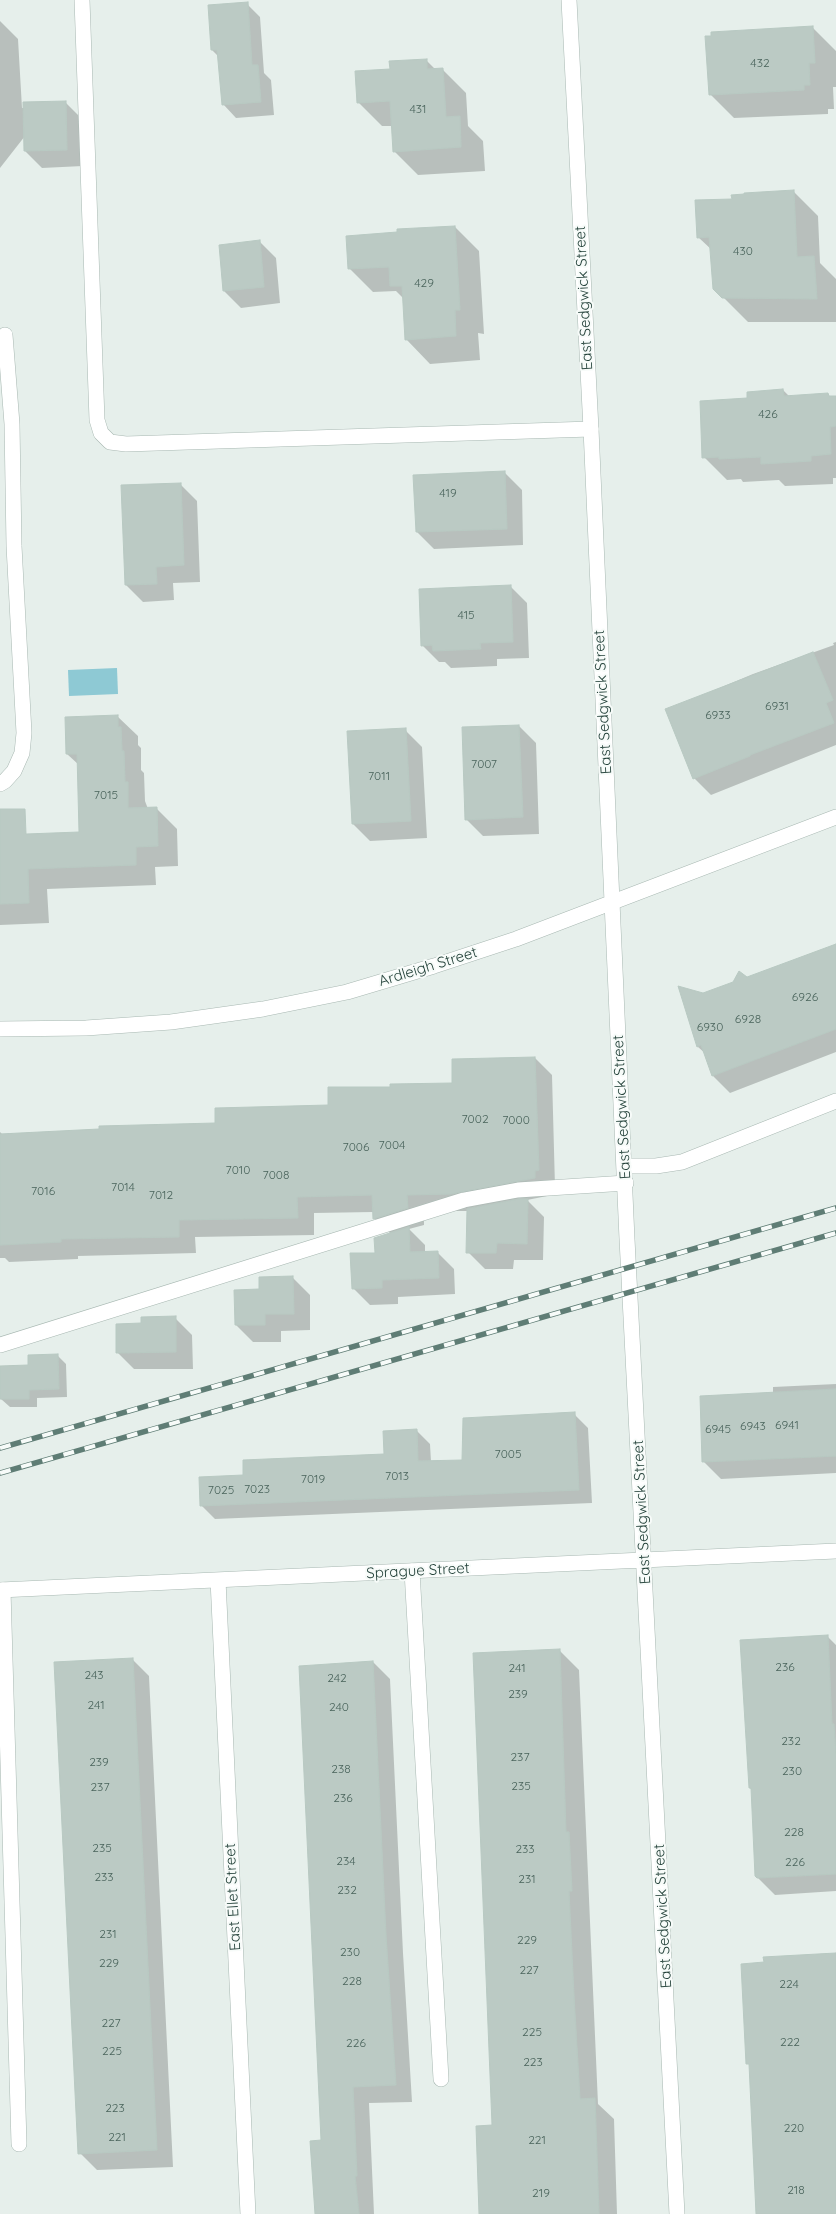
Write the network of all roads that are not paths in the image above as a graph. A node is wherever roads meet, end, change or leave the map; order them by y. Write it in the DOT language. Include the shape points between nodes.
graph roads {
  1 [pos="82,0"];
  2 [pos="569,0"];
  3 [pos="5,335"];
  4 [pos="591,429"];
  5 [pos="0,784"];
  6 [pos="836,817"];
  7 [pos="612,903"];
  8 [pos="0,1029"];
  9 [pos="836,1101"];
  10 [pos="625,1166"];
  11 [pos="626,1183"];
  12 [pos="0,1345"];
  13 [pos="836,1551"];
  14 [pos="645,1561"];
  15 [pos="412,1571"];
  16 [pos="218,1580"];
  17 [pos="2,1590"];
  18 [pos="440,2079"];
  19 [pos="19,2144"];
  20 [pos="248,2214"];
  21 [pos="677,2214"];
  1 -- 4 [label="street" via="97,420 101,433 110,442"];
  2 -- 4 [label="street, East Sedgwick Street"];
  3 -- 5 [label="street" via="12,424 14,546 24,733 22,753 14,771"];
  4 -- 7 [label="street, East Sedgwick Street"];
  6 -- 7 [label="street, Ardleigh Street"];
  7 -- 8 [label="street, Ardleigh Street" via="434,966 347,992 171,1022 86,1028"];
  7 -- 10 [label="street, East Sedgwick Street"];
  9 -- 10 [label="street" via="682,1162"];
  10 -- 11 [label="street, East Sedgwick Street"];
  11 -- 12 [label="street" via="518,1190 464,1200"];
  11 -- 14 [label="street, East Sedgwick Street"];
  13 -- 14 [label="street, Sprague Street"];
  14 -- 15 [label="street, Sprague Street"];
  14 -- 21 [label="street, East Sedgwick Street"];
  15 -- 16 [label="street, Sprague Street"];
  15 -- 18 [label="street"];
  16 -- 17 [label="street, Sprague Street"];
  16 -- 20 [label="street, East Ellet Street"];
  17 -- 19 [label="street"];
}
